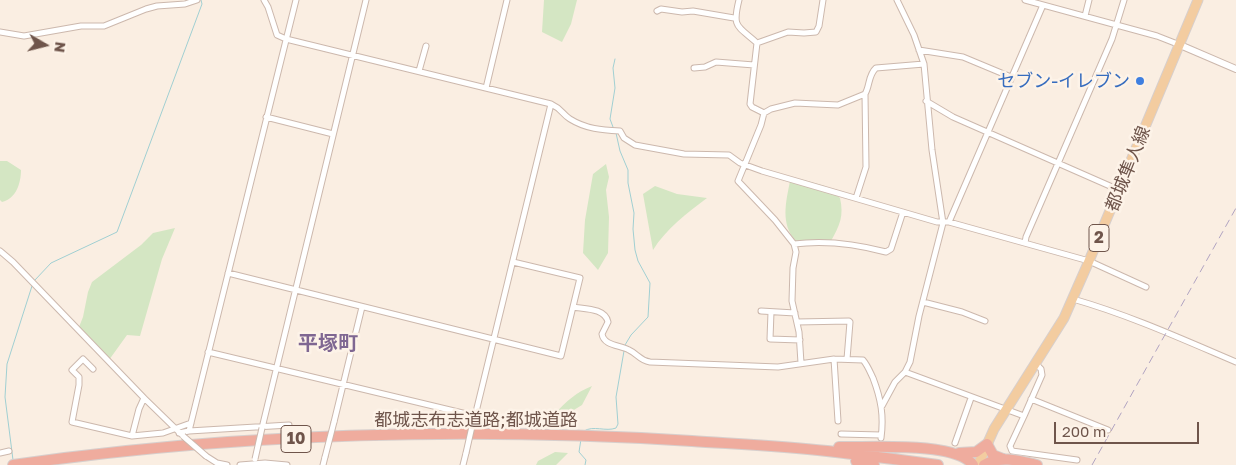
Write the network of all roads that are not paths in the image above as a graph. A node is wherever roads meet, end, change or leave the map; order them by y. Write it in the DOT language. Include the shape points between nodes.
graph roads {
  1 [pos="197,0"];
  2 [pos="264,0"];
  3 [pos="296,0"];
  4 [pos="366,0"];
  5 [pos="507,0"];
  6 [pos="739,0"];
  7 [pos="823,0"];
  8 [pos="898,0"];
  9 [pos="1025,0"];
  10 [pos="1089,0"];
  11 [pos="1124,0"];
  12 [pos="1198,0"];
  13 [pos="1043,5"];
  14 [pos="658,11"];
  15 [pos="1085,16"];
  16 [pos="734,18"];
  17 [pos="1118,24"];
  18 [pos="0,32"];
  19 [pos="286,39"];
  20 [pos="756,43"];
  21 [pos="1180,45"];
  22 [pos="426,46"];
  23 [pos="920,50"];
  24 [pos="352,55"];
  25 [pos="924,64"];
  26 [pos="754,65"];
  27 [pos="694,68"];
  28 [pos="1236,69"];
  29 [pos="419,71"];
  30 [pos="1011,77"];
  31 [pos="486,88"];
  32 [pos="865,94"];
  33 [pos="926,101"];
  34 [pos="551,104"];
  35 [pos="764,113"];
  36 [pos="266,117"];
  37 [pos="987,132"];
  38 [pos="333,134"];
  39 [pos="1058,163"];
  40 [pos="744,164"];
  41 [pos="1119,190"];
  42 [pos="856,198"];
  43 [pos="903,212"];
  44 [pos="946,223"];
  45 [pos="1025,243"];
  46 [pos="794,244"];
  47 [pos="0,251"];
  48 [pos="1089,261"];
  49 [pos="513,262"];
  50 [pos="228,273"];
  51 [pos="1146,287"];
  52 [pos="296,290"];
  53 [pos="1073,299"];
  54 [pos="922,302"];
  55 [pos="362,307"];
  56 [pos="573,307"];
  57 [pos="761,312"];
  58 [pos="771,312"];
  59 [pos="795,313"];
  60 [pos="985,321"];
  61 [pos="797,322"];
  62 [pos="494,339"];
  63 [pos="800,340"];
  64 [pos="208,352"];
  65 [pos="834,359"];
  66 [pos="847,359"];
  67 [pos="1236,362"];
  68 [pos="801,363"];
  69 [pos="1036,364"];
  70 [pos="276,368"];
  71 [pos="93,369"];
  72 [pos="905,372"];
  73 [pos="342,384"];
  74 [pos="144,398"];
  75 [pos="971,398"];
  76 [pos="1031,400"];
  77 [pos="882,406"];
  78 [pos="1005,410"];
  79 [pos="475,416"];
  80 [pos="1024,416"];
  81 [pos="838,421"];
  82 [pos="191,423"];
  83 [pos="289,425"];
  84 [pos="262,428"];
  85 [pos="1108,430"];
  86 [pos="189,431"];
  87 [pos="179,432"];
  88 [pos="841,434"];
  89 [pos="132,436"];
  90 [pos="956,443"];
  91 [pos="987,444"];
  92 [pos="751,445"];
  93 [pos="795,449"];
  94 [pos="8,451"];
  95 [pos="0,453"];
  96 [pos="950,453"];
  97 [pos="1003,459"];
  98 [pos="1077,460"];
  99 [pos="254,463"];
  100 [pos="216,464"];
  101 [pos="13,465"];
  102 [pos="227,465"];
  103 [pos="240,465"];
  104 [pos="287,465"];
  105 [pos="322,465"];
  106 [pos="463,465"];
  107 [pos="874,465"];
  108 [pos="938,465"];
  109 [pos="973,465"];
  110 [pos="978,465"];
  111 [pos="984,465"];
  112 [pos="1037,465"];
  1 -- 18 [label="street" via="156,6 104,26 81,26 24,36"];
  2 -- 19 [label="street" via="277,35"];
  3 -- 19 [label="street"];
  4 -- 24 [label="street"];
  5 -- 31 [label="street"];
  6 -- 16 [label="street"];
  7 -- 20 [label="street" via="816,32 788,32"];
  8 -- 23 [label="street"];
  9 -- 13 [label="street"];
  10 -- 15 [label="street"];
  11 -- 17 [label="street"];
  12 -- 21 [label="main road, 都城隼人線 / 2"];
  13 -- 15 [label="street"];
  13 -- 30 [label="street"];
  14 -- 16 [label="street" via="694,11"];
  15 -- 17 [label="street"];
  16 -- 20 [label="street"];
  17 -- 21 [label="street"];
  17 -- 39 [label="street"];
  19 -- 24 [label="street"];
  19 -- 36 [label="street"];
  20 -- 26 [label="street"];
  21 -- 28 [label="street"];
  21 -- 41 [label="main road, 都城隼人線 / 2"];
  22 -- 29 [label="street"];
  23 -- 25 [label="street"];
  23 -- 30 [label="street" via="963,57"];
  24 -- 29 [label="street"];
  24 -- 38 [label="street"];
  25 -- 32 [label="street" via="876,68"];
  25 -- 33 [label="street"];
  26 -- 27 [label="street" via="716,62 705,68"];
  26 -- 35 [label="street" via="750,104"];
  29 -- 31 [label="street"];
  30 -- 37 [label="street"];
  31 -- 34 [label="street"];
  32 -- 35 [label="street" via="838,105 795,102"];
  32 -- 42 [label="street" via="866,167"];
  33 -- 37 [label="street"];
  33 -- 44 [label="street"];
  34 -- 40 [label="street" via="587,127 603,131 620,130 624,138 635,145 684,154 729,156"];
  34 -- 49 [label="street"];
  35 -- 40 [label="street"];
  36 -- 38 [label="street"];
  36 -- 50 [label="street"];
  37 -- 39 [label="street"];
  37 -- 44 [label="street"];
  38 -- 52 [label="street"];
  39 -- 41 [label="street"];
  39 -- 45 [label="street"];
  40 -- 42 [label="street"];
  40 -- 46 [label="street" via="738,181"];
  41 -- 48 [label="main road, 都城隼人線 / 2"];
  42 -- 43 [label="street"];
  43 -- 44 [label="street"];
  43 -- 46 [label="street" via="896,239 888,252 830,242"];
  44 -- 45 [label="street"];
  44 -- 54 [label="street"];
  45 -- 48 [label="street"];
  46 -- 59 [label="street" via="792,300"];
  47 -- 74 [label="street"];
  48 -- 51 [label="street"];
  48 -- 53 [label="main road, 都城隼人線 / 2"];
  49 -- 56 [label="street" via="580,278"];
  49 -- 62 [label="street"];
  50 -- 52 [label="street"];
  50 -- 64 [label="street"];
  52 -- 55 [label="street"];
  52 -- 70 [label="street"];
  53 -- 67 [label="street" via="1149,325"];
  53 -- 69 [label="main road, 都城隼人線 / 2"];
  54 -- 60 [label="street"];
  54 -- 72 [label="street"];
  55 -- 62 [label="street"];
  55 -- 73 [label="street"];
  56 -- 62 [label="street" via="561,356"];
  56 -- 68 [label="street" via="604,314 608,322 603,339 631,351 643,361 778,367"];
  57 -- 58 [label="street"];
  58 -- 59 [label="street"];
  58 -- 63 [label="street" via="770,339"];
  59 -- 61 [label="street"];
  61 -- 63 [label="street"];
  61 -- 66 [label="street" via="849,321"];
  62 -- 79 [label="street"];
  63 -- 68 [label="street"];
  64 -- 70 [label="street"];
  64 -- 82 [label="street"];
  65 -- 66 [label="street"];
  65 -- 68 [label="street"];
  65 -- 81 [label="street"];
  66 -- 77 [label="street" via="863,360 866,364"];
  69 -- 76 [label="street" via="1042,375"];
  69 -- 78 [label="main road, 都城隼人線 / 2"];
  70 -- 73 [label="street"];
  70 -- 84 [label="street"];
  71 -- 89 [label="street" via="83,359 72,370 79,377 80,385 72,422"];
  72 -- 75 [label="street"];
  72 -- 77 [label="street" via="895,382"];
  73 -- 79 [label="street"];
  73 -- 105 [label="street, bridge"];
  74 -- 87 [label="street"];
  74 -- 89 [label="street"];
  75 -- 78 [label="street"];
  75 -- 90 [label="street"];
  76 -- 80 [label="street"];
  76 -- 85 [label="street"];
  77 -- 88 [label="street" via="881,437"];
  78 -- 80 [label="street"];
  78 -- 91 [label="main road, 都城隼人線 / 2"];
  79 -- 106 [label="street, bridge"];
  80 -- 98 [label="street" via="1010,446 1012,451"];
  82 -- 86 [label="street"];
  82 -- 87 [label="street"];
  83 -- 84 [label="street"];
  84 -- 86 [label="street"];
  84 -- 99 [label="street, bridge"];
  86 -- 87 [label="street"];
  87 -- 89 [label="street"];
  87 -- 100 [label="street, bridge"];
  91 -- 96 [label="highway" via="970,454"];
  91 -- 97 [label="highway" via="993,455"];
  91 -- 110 [label="main road, 都城隼人線 / 2"];
  92 -- 93 [label="highway, 都城志布志道路;都城道路 / 10"];
  92 -- 96 [label="highway, 10" via="898,447"];
  92 -- 101 [label="highway, 都城志布志道路;都城道路 / 10" via="628,437 430,434 178,446"];
  93 -- 107 [label="highway, 10" via="807,454"];
  93 -- 108 [label="highway, 都城志布志道路;都城道路 / 10"];
  94 -- 95 [label="street"];
  96 -- 109 [label="highway, 10"];
  97 -- 111 [label="highway"];
  97 -- 112 [label="highway"];
  99 -- 103 [label="street"];
  99 -- 104 [label="street"];
  100 -- 102 [label="street"];
}
